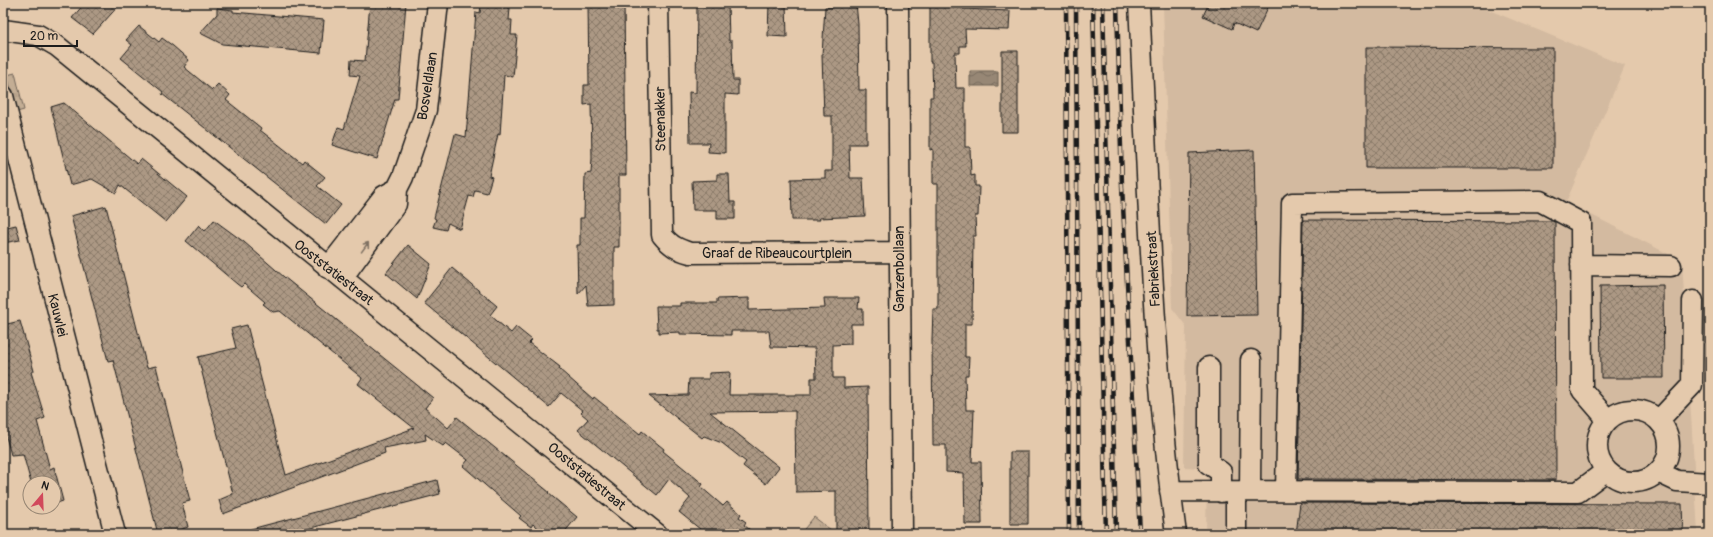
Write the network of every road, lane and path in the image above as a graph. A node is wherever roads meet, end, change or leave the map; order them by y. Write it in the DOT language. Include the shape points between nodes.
graph roads {
  1 [pos="438,3"];
  2 [pos="658,3"];
  3 [pos="898,3"];
  4 [pos="1139,3"];
  5 [pos="3,30"];
  6 [pos="3,96"];
  7 [pos="662,236"];
  8 [pos="899,252"];
  9 [pos="1581,265"];
  10 [pos="1671,266"];
  11 [pos="335,273"];
  12 [pos="1693,301"];
  13 [pos="1251,360"];
  14 [pos="1209,367"];
  15 [pos="1607,419"];
  16 [pos="1659,420"];
  17 [pos="1606,471"];
  18 [pos="1658,472"];
  19 [pos="1710,483"];
  20 [pos="1170,491"];
  21 [pos="1286,491"];
  22 [pos="1236,492"];
  23 [pos="115,534"];
  24 [pos="656,534"];
  25 [pos="902,534"];
  26 [pos="1176,534"];
  27 [pos="1236,534"];
  1 -- 11 [label="street, Bosveldlaan" via="426,110 404,177 397,189 384,196"];
  2 -- 7 [label="street, Steenakker"];
  3 -- 8 [label="street, Ganzenbollaan"];
  4 -- 20 [label="street, Fabriekstraat" via="1156,326"];
  5 -- 11 [label="street, Ooststatiestraat" via="28,32 57,46"];
  6 -- 23 [label="street, Kauwlei"];
  7 -- 8 [label="street, Graaf de Ribeaucourtplein" via="675,248 690,253"];
  8 -- 25 [label="street, Ganzenbollaan"];
  9 -- 10 [label="street"];
  9 -- 15 [label="street" via="1582,390"];
  9 -- 21 [label="street" via="1581,223 1540,201 1292,203"];
  11 -- 24 [label="street, Ooststatiestraat"];
  12 -- 16 [label="street" via="1692,385"];
  13 -- 22 [label="street"];
  14 -- 22 [label="street" via="1209,464 1222,472"];
  15 -- 16 [label="street" via="1619,412 1633,409 1647,412"];
  15 -- 17 [label="street" via="1599,431 1596,445 1599,459"];
  16 -- 18 [label="street" via="1666,432 1669,446 1666,460"];
  17 -- 18 [label="street" via="1618,479 1632,482 1646,479"];
  17 -- 21 [label="street" via="1578,492"];
  18 -- 19 [label="street" via="1677,481"];
  20 -- 22 [label="street"];
  20 -- 26 [label="street, Fabriekstraat"];
  21 -- 22 [label="street"];
  22 -- 27 [label="street"];
}
